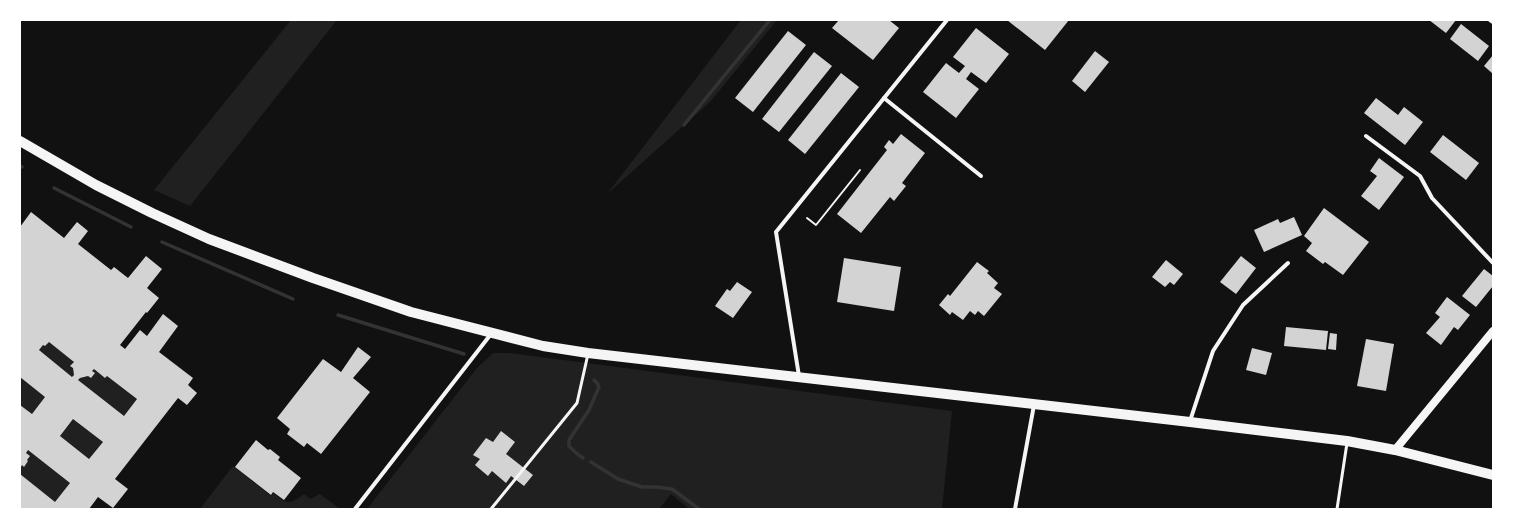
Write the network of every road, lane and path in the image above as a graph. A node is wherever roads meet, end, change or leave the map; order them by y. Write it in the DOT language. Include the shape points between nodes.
graph roads {
  1 [pos="947,20"];
  2 [pos="1490,20"];
  3 [pos="1493,22"];
  4 [pos="884,98"];
  5 [pos="1366,136"];
  6 [pos="20,141"];
  7 [pos="860,170"];
  8 [pos="981,176"];
  9 [pos="807,218"];
  10 [pos="1493,262"];
  11 [pos="1288,263"];
  12 [pos="1493,331"];
  13 [pos="491,333"];
  14 [pos="588,353"];
  15 [pos="800,378"];
  16 [pos="1034,405"];
  17 [pos="1190,422"];
  18 [pos="1347,441"];
  19 [pos="1395,450"];
  20 [pos="1493,475"];
  21 [pos="355,509"];
  22 [pos="491,509"];
  23 [pos="1015,509"];
  24 [pos="1337,509"];
  1 -- 4 [label="street"];
  2 -- 3 [label="street"];
  4 -- 8 [label="street"];
  4 -- 15 [label="street" via="776,232"];
  5 -- 10 [label="street" via="1420,176 1432,198"];
  6 -- 13 [label="main road" via="96,185 209,239 411,312"];
  7 -- 9 [label="path" via="816,224"];
  11 -- 17 [label="street" via="1243,305 1213,351"];
  12 -- 19 [label="main road"];
  13 -- 14 [label="main road" via="544,346"];
  13 -- 21 [label="street"];
  14 -- 15 [label="main road"];
  14 -- 22 [label="lane" via="577,403"];
  15 -- 16 [label="main road"];
  16 -- 17 [label="main road"];
  16 -- 23 [label="street"];
  17 -- 18 [label="main road"];
  18 -- 19 [label="main road"];
  18 -- 24 [label="lane"];
  19 -- 20 [label="main road"];
}
